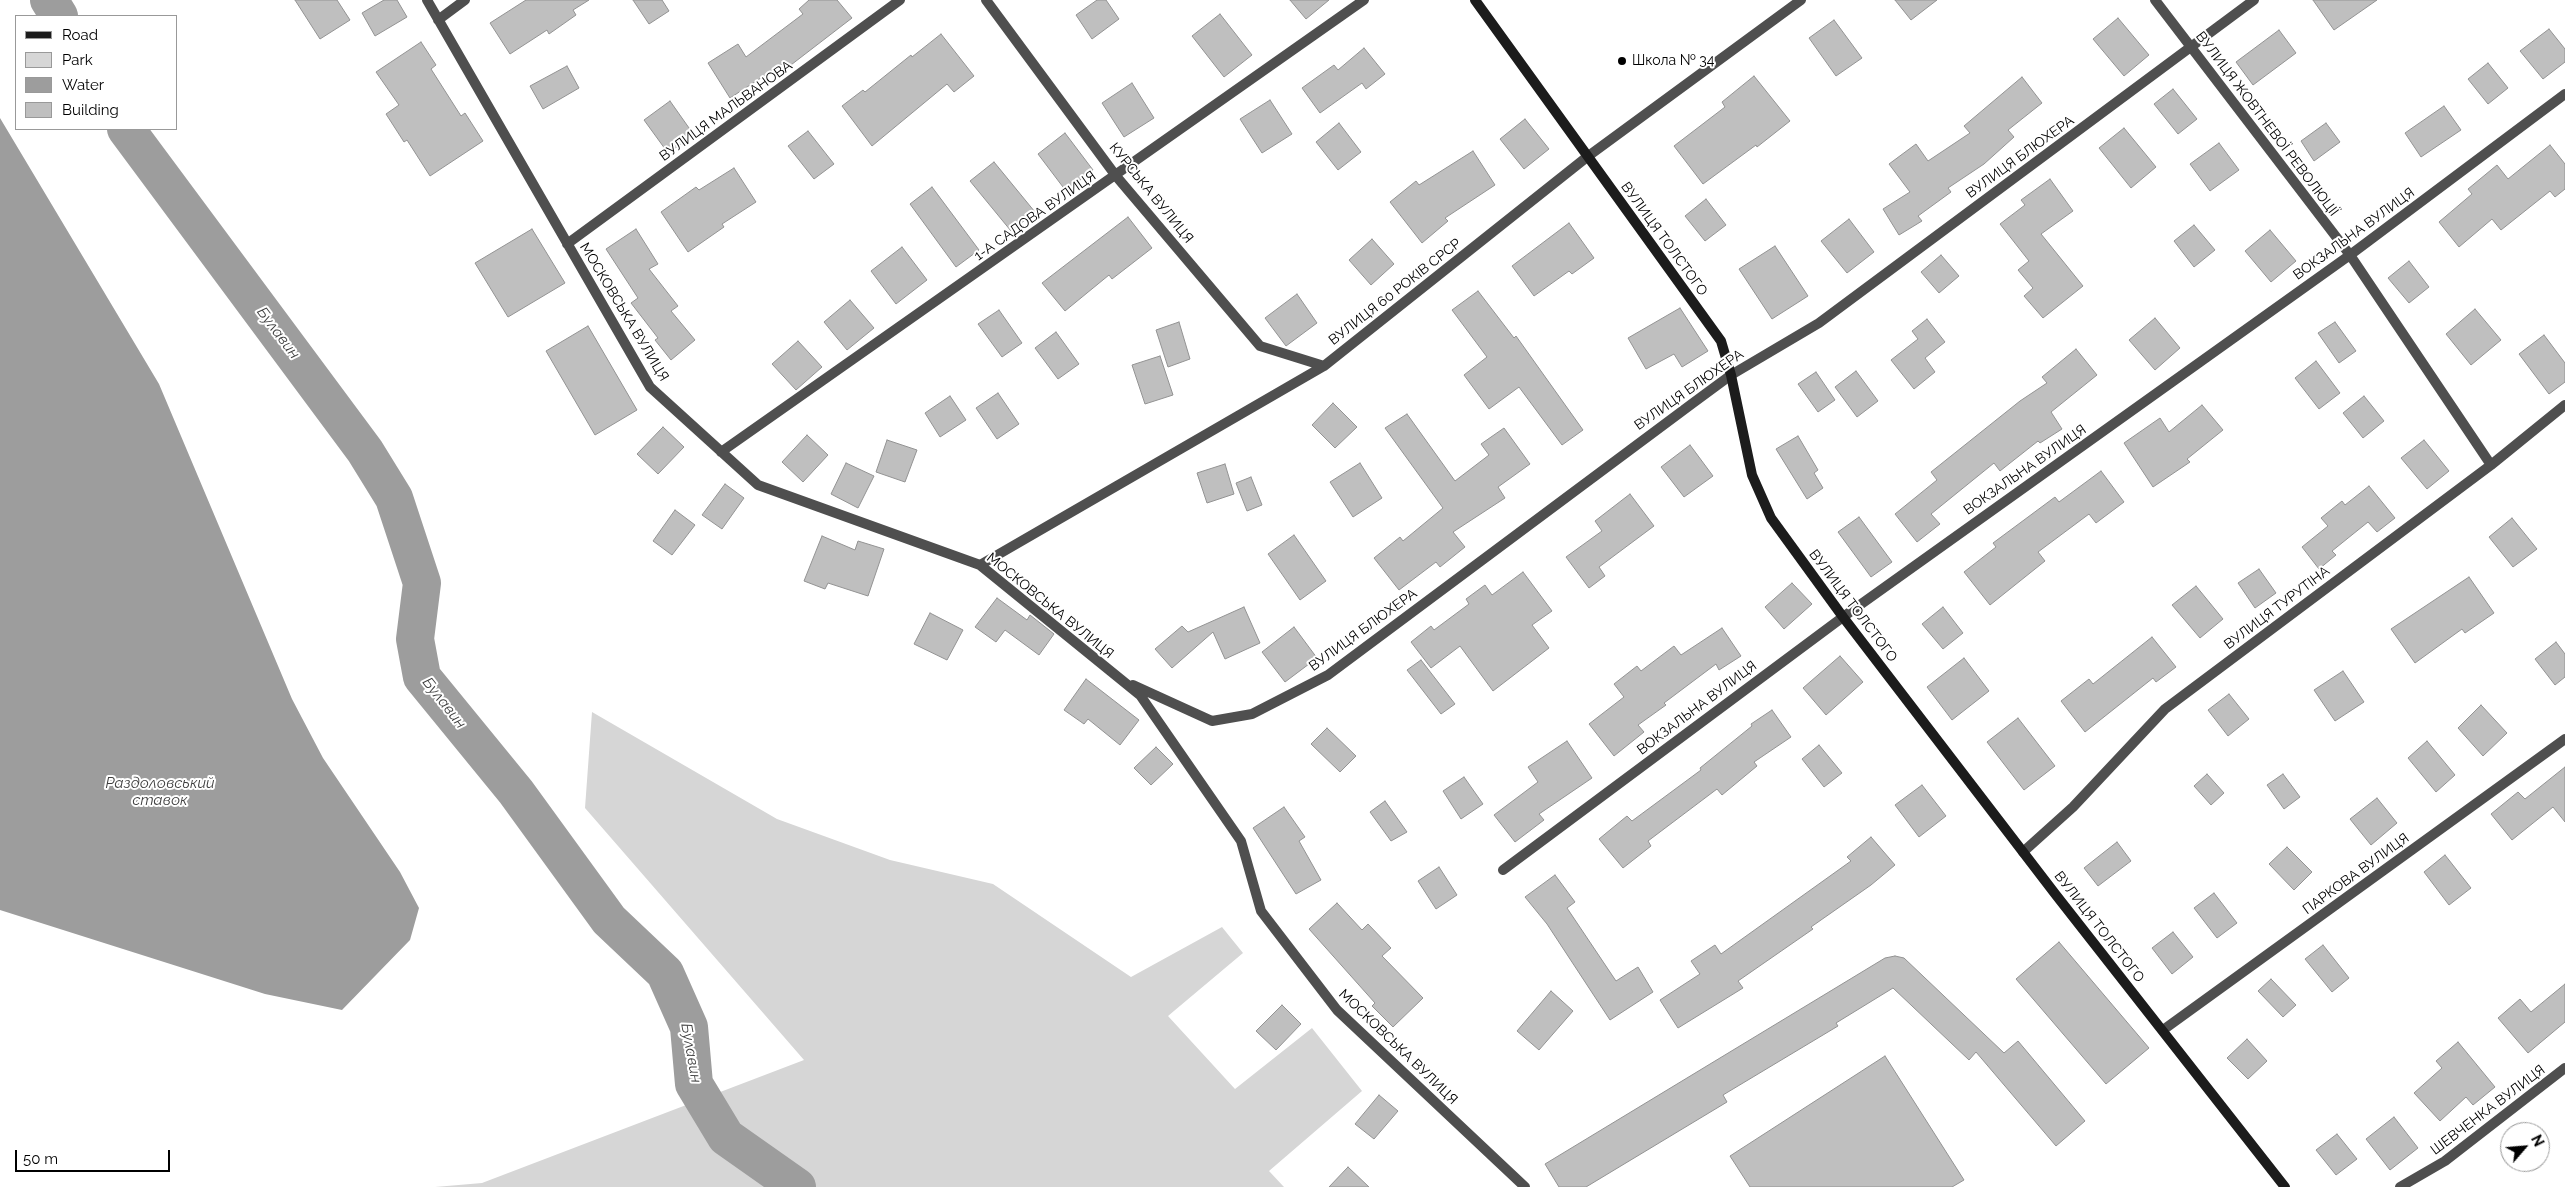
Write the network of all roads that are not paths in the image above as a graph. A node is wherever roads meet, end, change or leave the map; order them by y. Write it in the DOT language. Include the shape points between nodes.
graph roads {
  1 [pos="427,0"];
  2 [pos="465,0"];
  3 [pos="900,0"];
  4 [pos="986,0"];
  5 [pos="1364,0"];
  6 [pos="1475,0"];
  7 [pos="1801,0"];
  8 [pos="2155,0"];
  9 [pos="2254,0"];
  10 [pos="438,20"];
  11 [pos="2192,47"];
  12 [pos="2565,94"];
  13 [pos="1587,157"];
  14 [pos="1116,176"];
  15 [pos="567,244"];
  16 [pos="2350,255"];
  17 [pos="1324,366"];
  18 [pos="1731,375"];
  19 [pos="2565,405"];
  20 [pos="721,452"];
  21 [pos="2491,465"];
  22 [pos="980,565"];
  23 [pos="1843,616"];
  24 [pos="1120,679"];
  25 [pos="2565,740"];
  26 [pos="2023,852"];
  27 [pos="1503,870"];
  28 [pos="2163,1030"];
  29 [pos="2565,1068"];
  30 [pos="1525,1187"];
  31 [pos="2285,1187"];
  32 [pos="2400,1187"];
  1 -- 10 [label="street, МОСКОВСЬКА ВУЛИЦЯ"];
  2 -- 10 [label="street"];
  3 -- 15 [label="street, ВУЛИЦЯ МАЛЬВАНОВА"];
  4 -- 14 [label="street, КУРСЬКА ВУЛИЦЯ"];
  5 -- 14 [label="street, 1-А САДОВА ВУЛИЦЯ"];
  6 -- 13 [label="street, ВУЛИЦЯ ТОЛСТОГО"];
  7 -- 13 [label="street, ВУЛИЦЯ 60 РОКІВ СРСР"];
  8 -- 11 [label="street, ВУЛИЦЯ ЖОВТНЕВОЇ РЕВОЛЮЦІЇ"];
  9 -- 11 [label="street, ВУЛИЦЯ БЛЮХЕРА"];
  10 -- 15 [label="street, МОСКОВСЬКА ВУЛИЦЯ"];
  11 -- 16 [label="street, ВУЛИЦЯ ЖОВТНЕВОЇ РЕВОЛЮЦІЇ"];
  11 -- 18 [label="street, ВУЛИЦЯ БЛЮХЕРА" via="1819,323"];
  12 -- 16 [label="street, ВОКЗАЛЬНА ВУЛИЦЯ"];
  13 -- 17 [label="street, ВУЛИЦЯ 60 РОКІВ СРСР"];
  13 -- 18 [label="street, ВУЛИЦЯ ТОЛСТОГО" via="1721,340"];
  14 -- 17 [label="street, КУРСЬКА ВУЛИЦЯ" via="1260,346"];
  14 -- 20 [label="street, 1-А САДОВА ВУЛИЦЯ"];
  15 -- 20 [label="street, МОСКОВСЬКА ВУЛИЦЯ" via="650,386"];
  16 -- 21 [label="street, ВУЛИЦЯ ЖОВТНЕВОЇ РЕВОЛЮЦІЇ"];
  16 -- 23 [label="street, ВОКЗАЛЬНА ВУЛИЦЯ"];
  17 -- 22 [label="street, ВУЛИЦЯ 60 РОКІВ СРСР"];
  18 -- 23 [label="street, ВУЛИЦЯ ТОЛСТОГО" via="1752,475 1768,510"];
  18 -- 24 [label="street, ВУЛИЦЯ БЛЮХЕРА" via="1328,675 1252,714 1212,721"];
  19 -- 21 [label="street, ВУЛИЦЯ ТУРУТІНА"];
  20 -- 22 [label="street, МОСКОВСЬКА ВУЛИЦЯ" via="758,485"];
  21 -- 26 [label="street, ВУЛИЦЯ ТУРУТІНА" via="2165,709 2073,807"];
  22 -- 24 [label="street, МОСКОВСЬКА ВУЛИЦЯ"];
  23 -- 26 [label="street, ВУЛИЦЯ ТОЛСТОГО"];
  23 -- 27 [label="street, ВОКЗАЛЬНА ВУЛИЦЯ"];
  24 -- 30 [label="street, МОСКОВСЬКА ВУЛИЦЯ" via="1140,695 1240,841 1261,910 1337,1010"];
  25 -- 28 [label="street, ПАРКОВА ВУЛИЦЯ"];
  26 -- 28 [label="street, ВУЛИЦЯ ТОЛСТОГО"];
  28 -- 31 [label="street, ВУЛИЦЯ ТОЛСТОГО"];
  29 -- 32 [label="street, ШЕВЧЕНКА ВУЛИЦЯ" via="2446,1161"];
}
